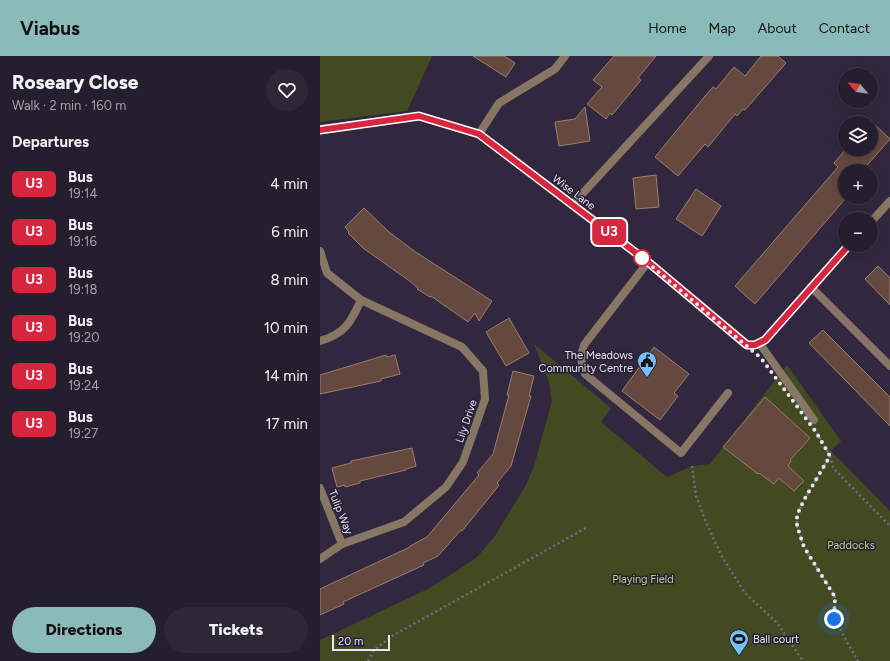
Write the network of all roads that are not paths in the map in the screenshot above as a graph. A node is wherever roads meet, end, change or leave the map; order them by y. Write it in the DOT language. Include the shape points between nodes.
graph roads {
  1 [pos="565,56"];
  2 [pos="709,56"];
  3 [pos="320,130"];
  4 [pos="479,134"];
  5 [pos="890,201"];
  6 [pos="572,205"];
  7 [pos="878,214"];
  8 [pos="320,251"];
  9 [pos="843,252"];
  10 [pos="648,262"];
  11 [pos="811,287"];
  12 [pos="361,300"];
  13 [pos="320,341"];
  14 [pos="760,344"];
  15 [pos="890,366"];
  16 [pos="728,392"];
  17 [pos="814,420"];
  18 [pos="320,488"];
  19 [pos="342,544"];
  20 [pos="320,558"];
  1 -- 4 [label="street" via="555,69 499,103"];
  2 -- 6 [label="street"];
  3 -- 4 [label="street, Wise Lane" via="419,116"];
  4 -- 6 [label="street, Wise Lane"];
  5 -- 7 [label="street"];
  6 -- 10 [label="street, Wise Lane"];
  8 -- 12 [label="street, Lily Drive" via="327,273"];
  9 -- 11 [label="street"];
  10 -- 14 [label="street, Wise Lane" via="747,345"];
  10 -- 16 [label="street" via="584,344 581,364 585,374 681,453"];
  11 -- 14 [label="street"];
  11 -- 15 [label="street"];
  12 -- 13 [label="street" via="348,326 331,338"];
  12 -- 19 [label="street, Lily Drive" via="462,347 483,370 485,399 463,462 446,487 404,522"];
  14 -- 17 [label="street"];
  18 -- 19 [label="street, Tulip Way"];
  19 -- 20 [label="street, Lily Drive"];
}
